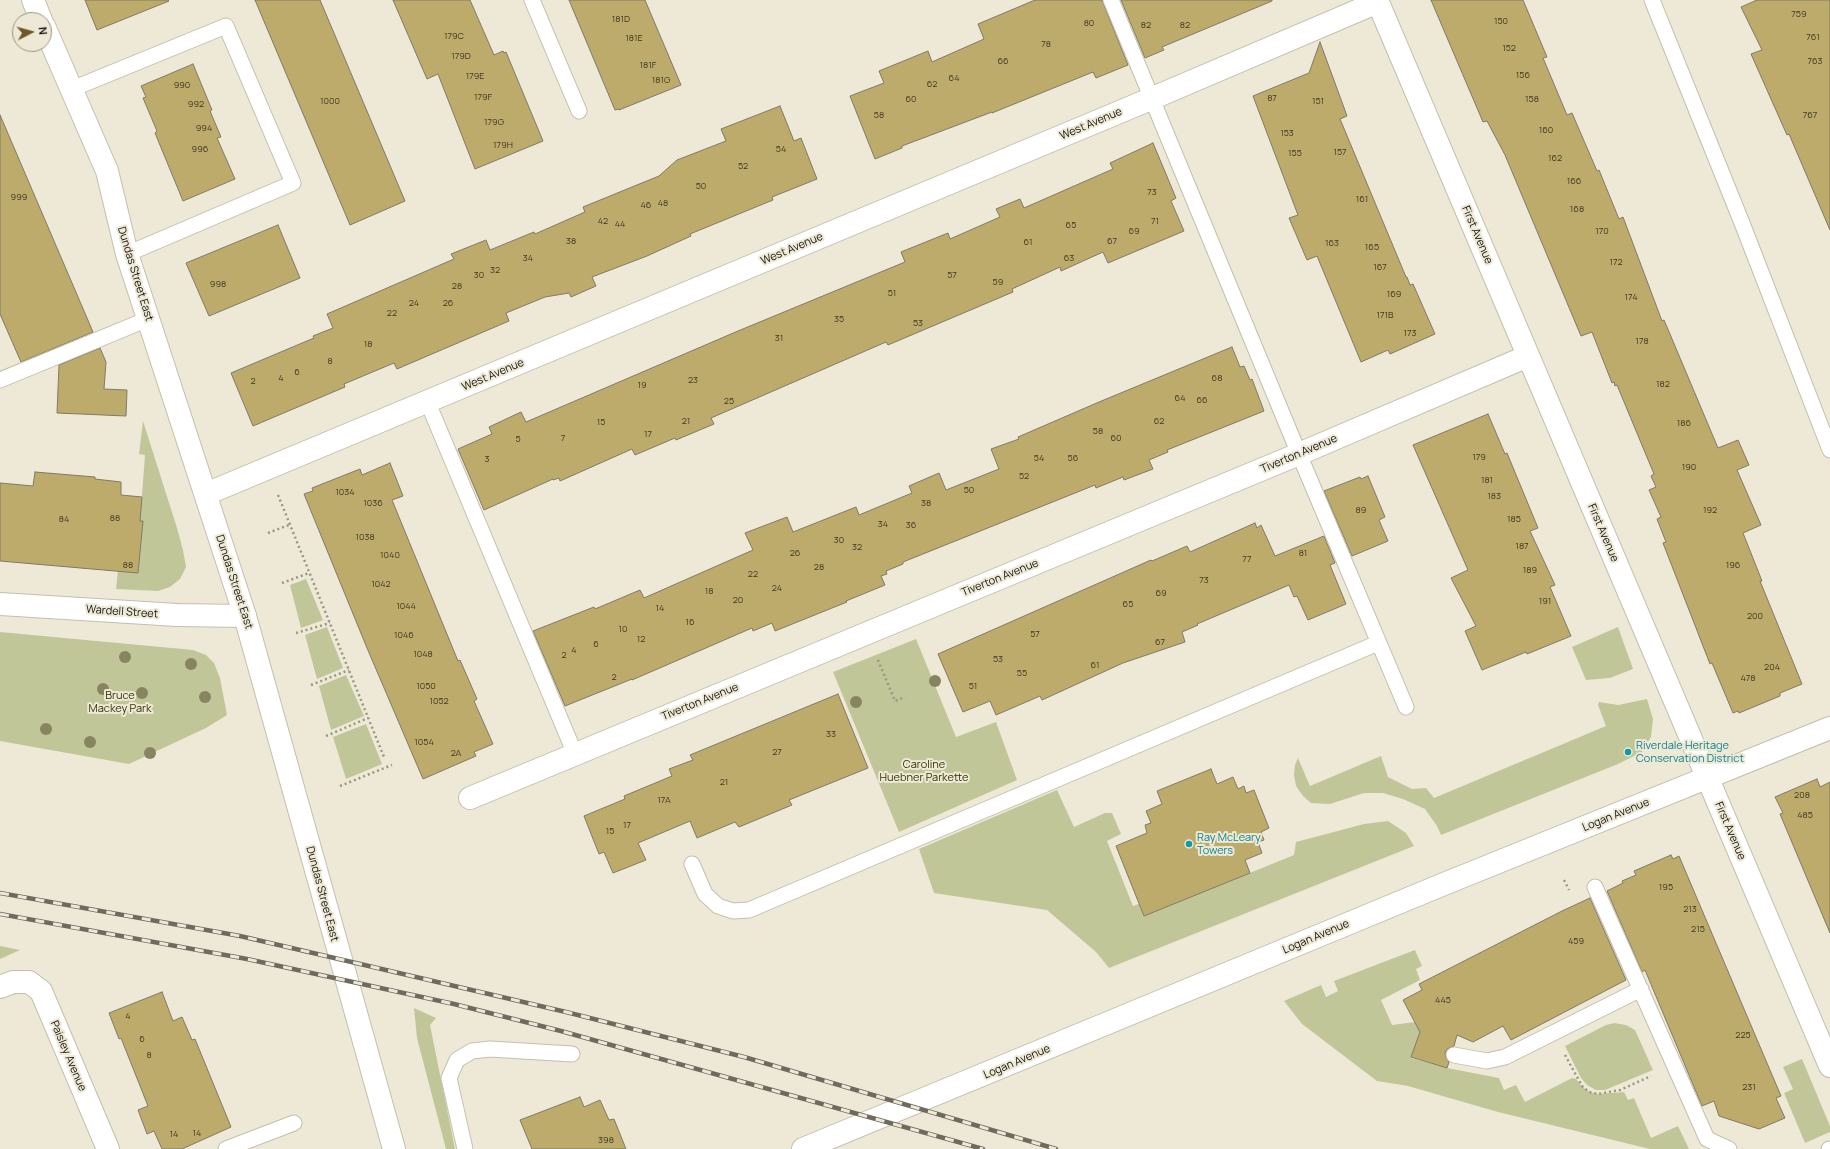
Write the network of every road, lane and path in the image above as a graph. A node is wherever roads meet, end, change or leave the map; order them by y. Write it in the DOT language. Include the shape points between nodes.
graph roads {
  1 [pos="33,0"];
  2 [pos="532,0"];
  3 [pos="1111,0"];
  4 [pos="1652,0"];
  5 [pos="1377,1"];
  6 [pos="38,12"];
  7 [pos="52,44"];
  8 [pos="72,89"];
  9 [pos="1153,98"];
  10 [pos="579,111"];
  11 [pos="127,254"];
  12 [pos="148,320"];
  13 [pos="1528,356"];
  14 [pos="0,380"];
  15 [pos="428,403"];
  16 [pos="1830,450"];
  17 [pos="1299,454"];
  18 [pos="206,494"];
  19 [pos="277,494"];
  20 [pos="290,525"];
  21 [pos="268,533"];
  22 [pos="309,573"];
  23 [pos="282,583"];
  24 [pos="0,604"];
  25 [pos="245,616"];
  26 [pos="330,623"];
  27 [pos="296,633"];
  28 [pos="1378,643"];
  29 [pos="878,659"];
  30 [pos="349,670"];
  31 [pos="311,685"];
  32 [pos="905,697"];
  33 [pos="1406,707"];
  34 [pos="368,718"];
  35 [pos="1830,728"];
  36 [pos="326,736"];
  37 [pos="575,754"];
  38 [pos="384,757"];
  39 [pos="392,765"];
  40 [pos="1707,778"];
  41 [pos="340,786"];
  42 [pos="470,798"];
  43 [pos="692,864"];
  44 [pos="1595,887"];
  45 [pos="6,984"];
  46 [pos="1641,989"];
  47 [pos="1555,1032"];
  48 [pos="572,1054"];
  49 [pos="1828,1054"];
  50 [pos="1454,1055"];
  51 [pos="1675,1066"];
  52 [pos="294,1122"];
  53 [pos="108,1149"];
  54 [pos="226,1149"];
  55 [pos="394,1149"];
  56 [pos="465,1149"];
  57 [pos="803,1149"];
  58 [pos="1729,1149"];
  1 -- 6 [label="street"];
  2 -- 10 [label="lane"];
  3 -- 9 [label="lane"];
  4 -- 16 [label="lane"];
  5 -- 9 [label="street, West Avenue"];
  5 -- 13 [label="street, First Avenue"];
  7 -- 8 [label="street, Dundas Street East"];
  8 -- 11 [label="street, Dundas Street East" via="107,171"];
  8 -- 11 [label="lane" via="226,26 293,183"];
  9 -- 15 [label="street, West Avenue"];
  9 -- 17 [label="lane"];
  11 -- 12 [label="street, Dundas Street East"];
  12 -- 14 [label="lane"];
  12 -- 18 [label="street, Dundas Street East"];
  13 -- 17 [label="street, Tiverton Avenue"];
  13 -- 40 [label="street, First Avenue"];
  15 -- 18 [label="street, West Avenue"];
  15 -- 37 [label="lane"];
  17 -- 28 [label="lane"];
  17 -- 37 [label="street, Tiverton Avenue"];
  18 -- 25 [label="street, Dundas Street East"];
  19 -- 20 [label="path"];
  20 -- 21 [label="path"];
  20 -- 22 [label="path"];
  22 -- 23 [label="path"];
  22 -- 26 [label="path"];
  24 -- 25 [label="street, Wardell Street" via="177,615"];
  25 -- 55 [label="street, Dundas Street East"];
  26 -- 27 [label="path"];
  26 -- 30 [label="path"];
  28 -- 33 [label="lane"];
  28 -- 43 [label="lane" via="749,910 733,911 718,906 705,894"];
  29 -- 32 [label="path" via="895,701"];
  30 -- 31 [label="path"];
  30 -- 34 [label="path"];
  34 -- 36 [label="path"];
  34 -- 38 [label="path"];
  35 -- 40 [label="street, Logan Avenue"];
  37 -- 42 [label="street, Tiverton Avenue"];
  39 -- 41 [label="path"];
  40 -- 49 [label="street, First Avenue"];
  40 -- 57 [label="street, Logan Avenue"];
  44 -- 46 [label="lane"];
  45 -- 53 [label="street, Paisley Avenue" via="28,982 41,991"];
  46 -- 47 [label="lane"];
  46 -- 51 [label="lane"];
  47 -- 50 [label="lane" via="1505,1057 1487,1061"];
  47 -- 51 [label="path" via="1576,1079 1594,1093 1620,1090"];
  48 -- 56 [label="lane" via="490,1049 472,1050 457,1060 449,1078"];
  51 -- 58 [label="lane" via="1707,1139"];
  52 -- 54 [label="lane"];
}
